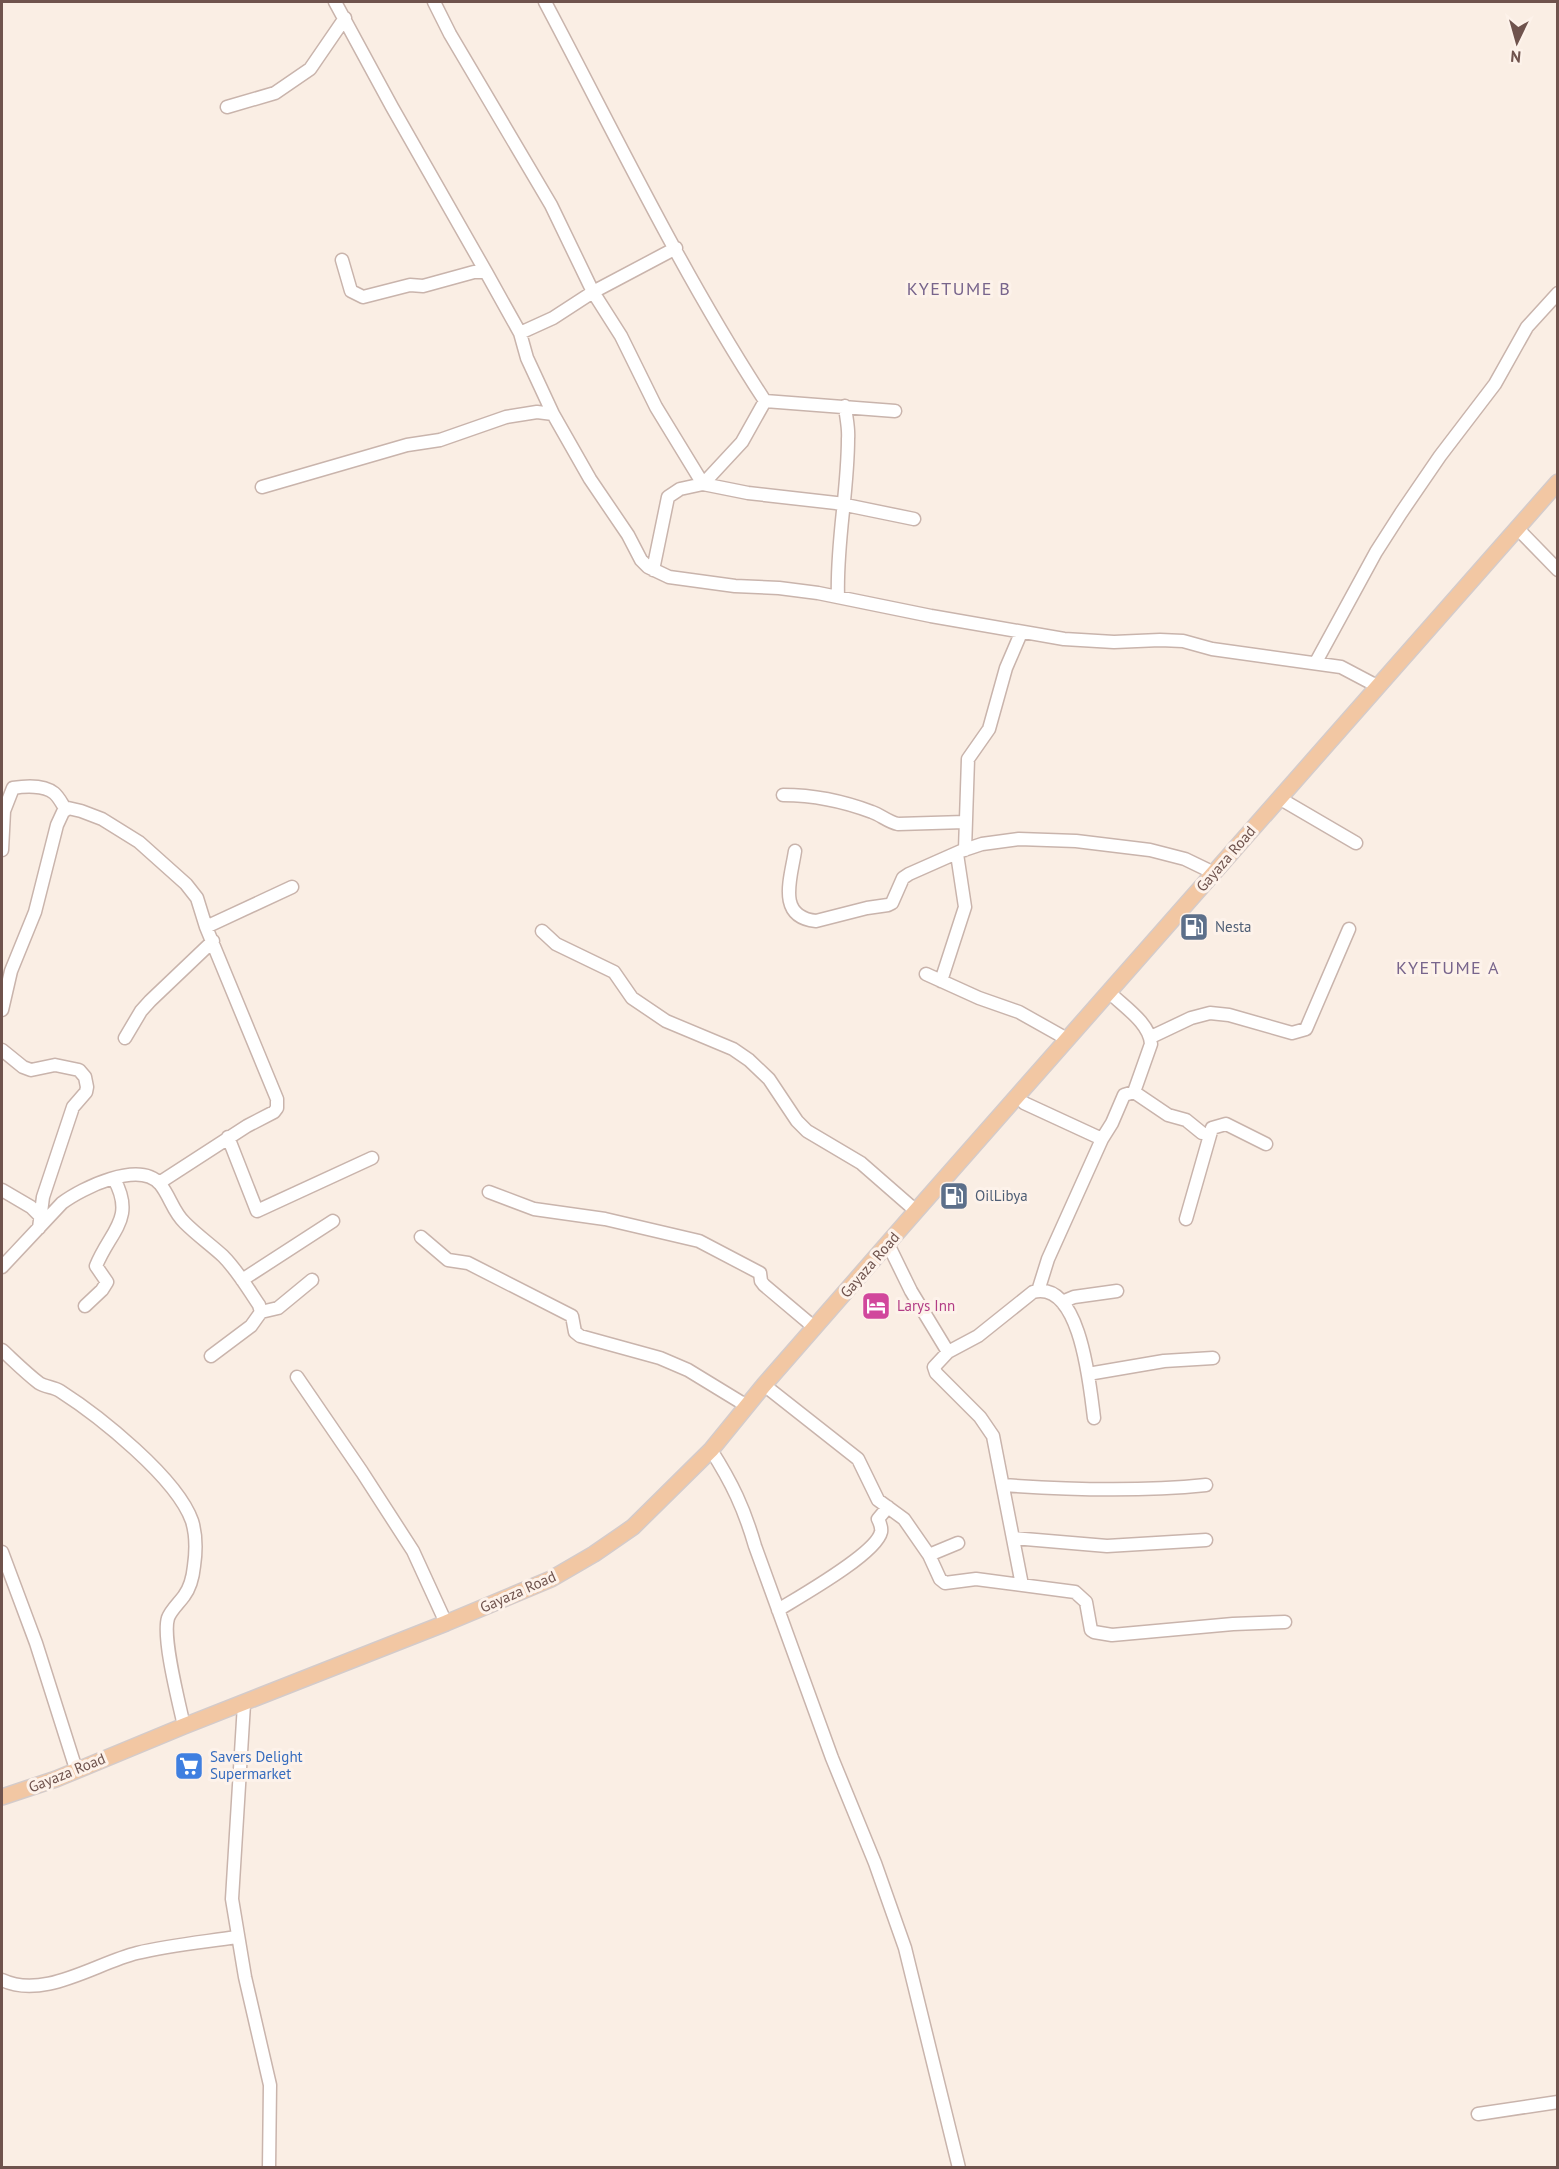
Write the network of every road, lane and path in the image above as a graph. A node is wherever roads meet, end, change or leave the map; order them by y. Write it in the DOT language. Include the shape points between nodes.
graph roads {
  1 [pos="335,2"];
  2 [pos="434,2"];
  3 [pos="545,2"];
  4 [pos="345,18"];
  5 [pos="227,107"];
  6 [pos="676,248"];
  7 [pos="342,260"];
  8 [pos="486,272"];
  9 [pos="593,292"];
  10 [pos="1557,293"];
  11 [pos="520,333"];
  12 [pos="765,401"];
  13 [pos="845,406"];
  14 [pos="895,411"];
  15 [pos="553,414"];
  16 [pos="1557,482"];
  17 [pos="703,484"];
  18 [pos="262,487"];
  19 [pos="844,504"];
  20 [pos="914,519"];
  21 [pos="1517,528"];
  22 [pos="653,570"];
  23 [pos="1557,570"];
  24 [pos="837,597"];
  25 [pos="1021,633"];
  26 [pos="1316,662"];
  27 [pos="1377,686"];
  28 [pos="783,795"];
  29 [pos="1279,798"];
  30 [pos="66,810"];
  31 [pos="965,822"];
  32 [pos="1356,843"];
  33 [pos="2,850"];
  34 [pos="795,851"];
  35 [pos="961,852"];
  36 [pos="1214,873"];
  37 [pos="292,887"];
  38 [pos="206,927"];
  39 [pos="1349,929"];
  40 [pos="542,931"];
  41 [pos="213,941"];
  42 [pos="6,969"];
  43 [pos="926,974"];
  44 [pos="941,981"];
  45 [pos="1109,992"];
  46 [pos="2,1010"];
  47 [pos="1151,1037"];
  48 [pos="125,1038"];
  49 [pos="1068,1039"];
  50 [pos="2,1050"];
  51 [pos="1134,1092"];
  52 [pos="1024,1103"];
  53 [pos="1202,1133"];
  54 [pos="228,1137"];
  55 [pos="1102,1139"];
  56 [pos="1266,1144"];
  57 [pos="372,1158"];
  58 [pos="114,1179"];
  59 [pos="159,1184"];
  60 [pos="2,1190"];
  61 [pos="489,1192"];
  62 [pos="916,1211"];
  63 [pos="39,1215"];
  64 [pos="1186,1219"];
  65 [pos="333,1221"];
  66 [pos="39,1228"];
  67 [pos="421,1238"];
  68 [pos="888,1244"];
  69 [pos="2,1267"];
  70 [pos="242,1280"];
  71 [pos="312,1280"];
  72 [pos="1038,1291"];
  73 [pos="1117,1291"];
  74 [pos="1062,1302"];
  75 [pos="86,1306"];
  76 [pos="261,1312"];
  77 [pos="814,1328"];
  78 [pos="2,1350"];
  79 [pos="948,1352"];
  80 [pos="211,1356"];
  81 [pos="1213,1358"];
  82 [pos="1088,1374"];
  83 [pos="297,1377"];
  84 [pos="764,1385"];
  85 [pos="747,1406"];
  86 [pos="1094,1418"];
  87 [pos="711,1450"];
  88 [pos="1003,1485"];
  89 [pos="1206,1485"];
  90 [pos="888,1507"];
  91 [pos="1014,1538"];
  92 [pos="1206,1540"];
  93 [pos="958,1543"];
  94 [pos="2,1552"];
  95 [pos="929,1555"];
  96 [pos="1022,1585"];
  97 [pos="778,1610"];
  98 [pos="1285,1622"];
  99 [pos="446,1623"];
  100 [pos="244,1704"];
  101 [pos="184,1726"];
  102 [pos="76,1769"];
  103 [pos="2,1797"];
  104 [pos="237,1937"];
  105 [pos="2,1980"];
  106 [pos="1557,2102"];
  107 [pos="1478,2114"];
  108 [pos="269,2168"];
  109 [pos="959,2168"];
  1 -- 4 [label="street"];
  2 -- 9 [label="street" via="551,205"];
  3 -- 6 [label="street"];
  4 -- 5 [label="street" via="310,69 276,93"];
  4 -- 8 [label="street"];
  6 -- 9 [label="street"];
  6 -- 12 [label="street"];
  7 -- 8 [label="street" via="351,291 363,297"];
  8 -- 11 [label="street"];
  9 -- 11 [label="street" via="553,318"];
  9 -- 17 [label="street"];
  10 -- 26 [label="street" via="1527,327 1495,384 1396,522"];
  11 -- 15 [label="street"];
  12 -- 13 [label="street"];
  12 -- 17 [label="street" via="742,442"];
  13 -- 14 [label="street"];
  13 -- 19 [label="street" via="849,437"];
  15 -- 18 [label="street" via="529,412 506,417 440,440 406,445"];
  15 -- 22 [label="street" via="641,560"];
  16 -- 21 [label="main road, Gayaza Road"];
  17 -- 19 [label="street"];
  17 -- 22 [label="street" via="680,489 668,498"];
  19 -- 20 [label="street"];
  19 -- 24 [label="street"];
  21 -- 23 [label="street"];
  21 -- 27 [label="main road, Gayaza Road"];
  22 -- 24 [label="street" via="669,577"];
  24 -- 25 [label="street"];
  25 -- 26 [label="street" via="1087,641 1174,640 1212,650"];
  25 -- 31 [label="street" via="1006,668 989,729 969,755"];
  26 -- 27 [label="street" via="1341,667"];
  27 -- 29 [label="main road, Gayaza Road"];
  28 -- 31 [label="street" via="827,798 872,812 891,823"];
  29 -- 32 [label="street"];
  29 -- 36 [label="main road, Gayaza Road"];
  30 -- 33 [label="street" via="48,790 13,788 4,811"];
  30 -- 38 [label="street" via="102,819 156,856 197,898"];
  30 -- 42 [label="street" via="57,825 35,912"];
  31 -- 35 [label="street"];
  34 -- 35 [label="street" via="789,905 816,921 888,905 903,878"];
  35 -- 36 [label="street" via="982,844 1019,839 1076,841 1165,853"];
  35 -- 44 [label="street" via="964,907"];
  36 -- 45 [label="main road, Gayaza Road"];
  37 -- 38 [label="street"];
  38 -- 41 [label="street"];
  39 -- 47 [label="street" via="1306,1029 1292,1033 1210,1013"];
  40 -- 62 [label="street" via="563,948 614,972 632,998 666,1021 733,1049 748,1060 769,1080 807,1131 861,1163"];
  41 -- 48 [label="street" via="150,1001"];
  41 -- 54 [label="street" via="277,1099 274,1112"];
  42 -- 46 [label="street"];
  43 -- 44 [label="street"];
  44 -- 49 [label="street" via="1013,1009"];
  45 -- 47 [label="street"];
  45 -- 49 [label="main road, Gayaza Road"];
  47 -- 51 [label="street"];
  49 -- 62 [label="main road, Gayaza Road"];
  50 -- 63 [label="street" via="31,1070 55,1065 79,1070 87,1083 86,1092 73,1107"];
  51 -- 53 [label="street"];
  51 -- 55 [label="street" via="1124,1095"];
  52 -- 55 [label="street"];
  54 -- 57 [label="street" via="257,1211"];
  54 -- 59 [label="street"];
  55 -- 72 [label="street" via="1048,1259"];
  56 -- 64 [label="street" via="1226,1124 1212,1128"];
  58 -- 59 [label="street" via="139,1175"];
  58 -- 66 [label="street" via="72,1196"];
  58 -- 75 [label="street" via="123,1217 96,1266 106,1282"];
  59 -- 70 [label="street" via="178,1216 223,1256"];
  60 -- 63 [label="street"];
  61 -- 77 [label="street" via="534,1209 605,1219 699,1241 760,1273 761,1281"];
  62 -- 68 [label="main road, Gayaza Road"];
  63 -- 66 [label="street"];
  65 -- 70 [label="street"];
  66 -- 69 [label="street"];
  67 -- 85 [label="street" via="448,1260 468,1263 572,1316 575,1332 580,1336 660,1358 688,1370"];
  68 -- 77 [label="main road, Gayaza Road"];
  68 -- 79 [label="street"];
  70 -- 76 [label="street"];
  71 -- 76 [label="street" via="278,1308"];
  72 -- 74 [label="street"];
  72 -- 79 [label="street" via="978,1336"];
  73 -- 74 [label="street"];
  74 -- 82 [label="street" via="1076,1324"];
  76 -- 80 [label="street" via="251,1326"];
  77 -- 84 [label="main road, Gayaza Road"];
  78 -- 101 [label="street" via="37,1381 60,1391 150,1463 172,1488 193,1523 194,1568 190,1586 171,1612 168,1624 169,1652"];
  79 -- 88 [label="street" via="934,1371 980,1417 993,1436"];
  81 -- 82 [label="street" via="1164,1361"];
  82 -- 86 [label="street"];
  83 -- 99 [label="street" via="413,1551"];
  84 -- 85 [label="main road, Gayaza Road"];
  84 -- 90 [label="street" via="858,1459 878,1500"];
  85 -- 87 [label="main road, Gayaza Road"];
  87 -- 97 [label="street" via="746,1516"];
  87 -- 99 [label="main road, Gayaza Road" via="633,1527 594,1554 551,1579"];
  88 -- 89 [label="street" via="1156,1490"];
  88 -- 91 [label="street"];
  90 -- 95 [label="street" via="904,1519"];
  90 -- 97 [label="street" via="878,1519 879,1537 853,1563"];
  91 -- 92 [label="street" via="1107,1546"];
  91 -- 96 [label="street"];
  93 -- 95 [label="street"];
  94 -- 102 [label="street"];
  95 -- 96 [label="street" via="945,1583 976,1579"];
  96 -- 98 [label="street" via="1067,1590 1081,1596 1094,1632 1112,1635"];
  97 -- 109 [label="street" via="905,1948"];
  99 -- 100 [label="main road, Gayaza Road"];
  100 -- 101 [label="main road, Gayaza Road"];
  100 -- 104 [label="street" via="232,1899"];
  101 -- 102 [label="main road, Gayaza Road"];
  102 -- 103 [label="main road, Gayaza Road"];
  104 -- 105 [label="street" via="134,1954 61,1982 12,1984"];
  104 -- 108 [label="street" via="270,2085"];
  106 -- 107 [label="street"];
}
